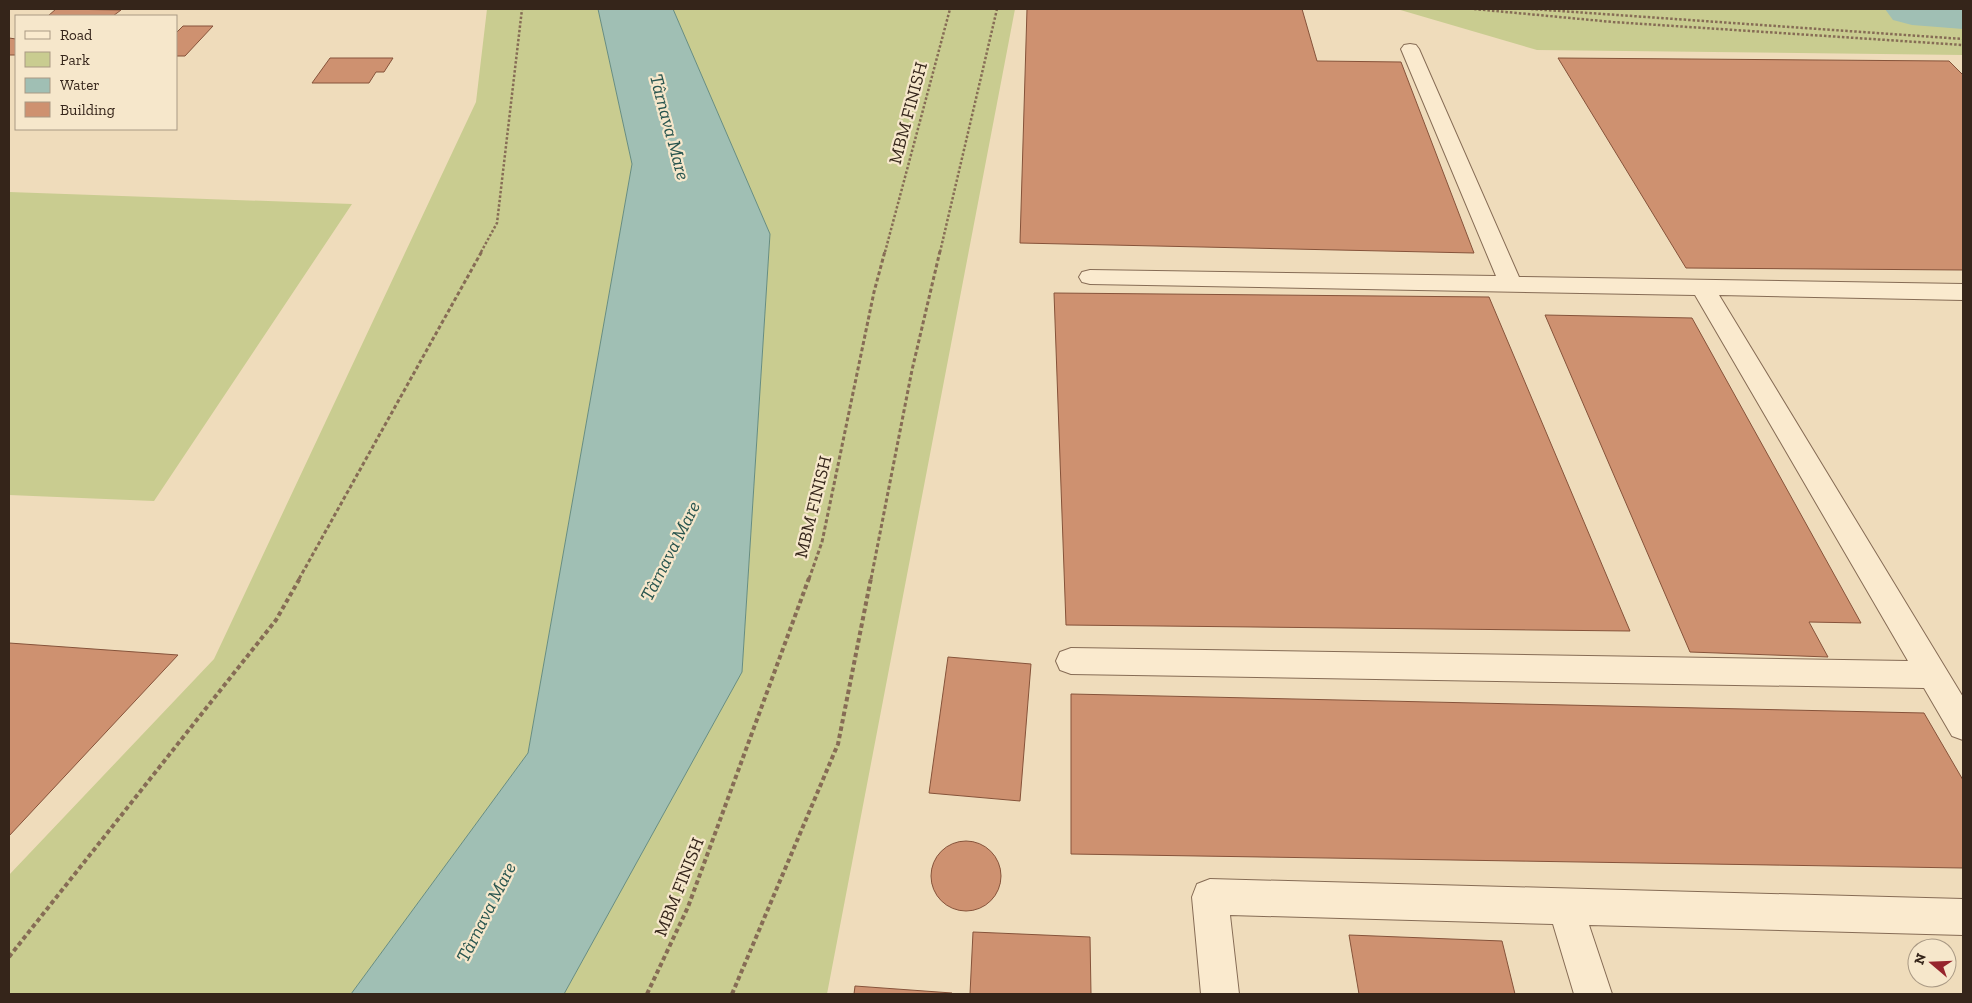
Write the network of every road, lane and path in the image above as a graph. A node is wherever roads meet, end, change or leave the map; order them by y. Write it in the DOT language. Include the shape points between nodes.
graph roads {
  1 [pos="522,9"];
  2 [pos="950,9"];
  3 [pos="997,9"];
  4 [pos="1474,9"];
  5 [pos="1531,9"];
  6 [pos="1963,38"];
  7 [pos="1963,45"];
  8 [pos="1410,49"];
  9 [pos="1090,277"];
  10 [pos="1510,283"];
  11 [pos="1702,287"];
  12 [pos="1963,292"];
  13 [pos="1071,661"];
  14 [pos="1933,675"];
  15 [pos="1963,726"];
  16 [pos="1565,906"];
  17 [pos="1963,917"];
  18 [pos="9,957"];
  19 [pos="647,994"];
  20 [pos="732,994"];
  21 [pos="1220,994"];
  22 [pos="1593,994"];
  1 -- 18 [label="path" via="497,223 276,620"];
  2 -- 19 [label="path, MBM FINISH" via="874,292 822,542 688,907"];
  3 -- 20 [label="path" via="912,370 838,744"];
  4 -- 7 [label="path" via="1613,22"];
  5 -- 6 [label="path"];
  8 -- 10 [label="lane"];
  9 -- 10 [label="lane"];
  10 -- 11 [label="lane"];
  11 -- 12 [label="lane"];
  11 -- 14 [label="lane"];
  13 -- 14 [label="lane"];
  14 -- 15 [label="lane"];
  16 -- 17 [label="lane"];
  16 -- 21 [label="lane" via="1210,896"];
  16 -- 22 [label="lane"];
}
